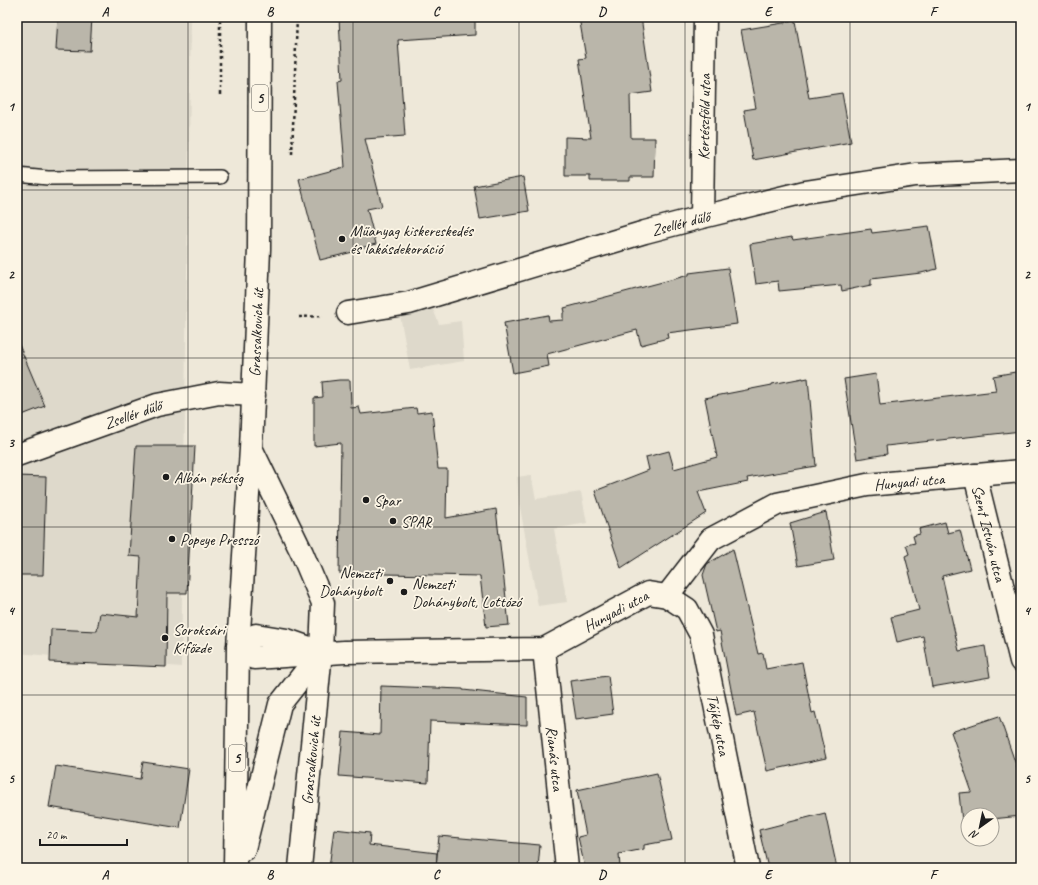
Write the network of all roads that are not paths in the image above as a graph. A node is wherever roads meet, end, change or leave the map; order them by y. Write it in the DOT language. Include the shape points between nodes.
graph roads {
  1 [pos="260,17"];
  2 [pos="705,17"];
  3 [pos="1021,170"];
  4 [pos="17,175"];
  5 [pos="220,177"];
  6 [pos="702,217"];
  7 [pos="348,313"];
  8 [pos="254,395"];
  9 [pos="251,449"];
  10 [pos="17,455"];
  11 [pos="1021,471"];
  12 [pos="974,475"];
  13 [pos="666,596"];
  14 [pos="238,647"];
  15 [pos="544,649"];
  16 [pos="321,652"];
  17 [pos="1021,661"];
  18 [pos="236,868"];
  19 [pos="240,868"];
  20 [pos="300,868"];
  21 [pos="567,868"];
  22 [pos="748,868"];
  1 -- 8 [label="street, Grassalkovich út / 5" via="259,249"];
  2 -- 6 [label="street, Kertészföld utca"];
  3 -- 6 [label="street, Zsellér dűlő" via="916,175 806,192"];
  4 -- 5 [label="lane" via="48,178"];
  6 -- 7 [label="street, Zsellér dűlő" via="409,303"];
  8 -- 9 [label="street, Grassalkovich út / 5"];
  8 -- 10 [label="street, Zsellér dűlő" via="219,393 157,406"];
  9 -- 14 [label="street, Grassalkovich út / 5"];
  9 -- 16 [label="street, Grassalkovich út" via="302,553 323,603"];
  11 -- 12 [label="street, Hunyadi utca"];
  12 -- 13 [label="street, Hunyadi utca" via="867,485 777,504 711,539"];
  12 -- 17 [label="street, Szent István utca"];
  13 -- 15 [label="street, Hunyadi utca" via="648,593"];
  13 -- 22 [label="street, Tájkép utca" via="687,609 701,635"];
  14 -- 16 [label="street" via="254,658"];
  14 -- 18 [label="street, Grassalkovich út / 5"];
  15 -- 16 [label="street, Hunyadi utca"];
  15 -- 21 [label="street, Rianás utca"];
  16 -- 19 [label="street" via="280,704"];
  16 -- 20 [label="street, Grassalkovich út"];
}
